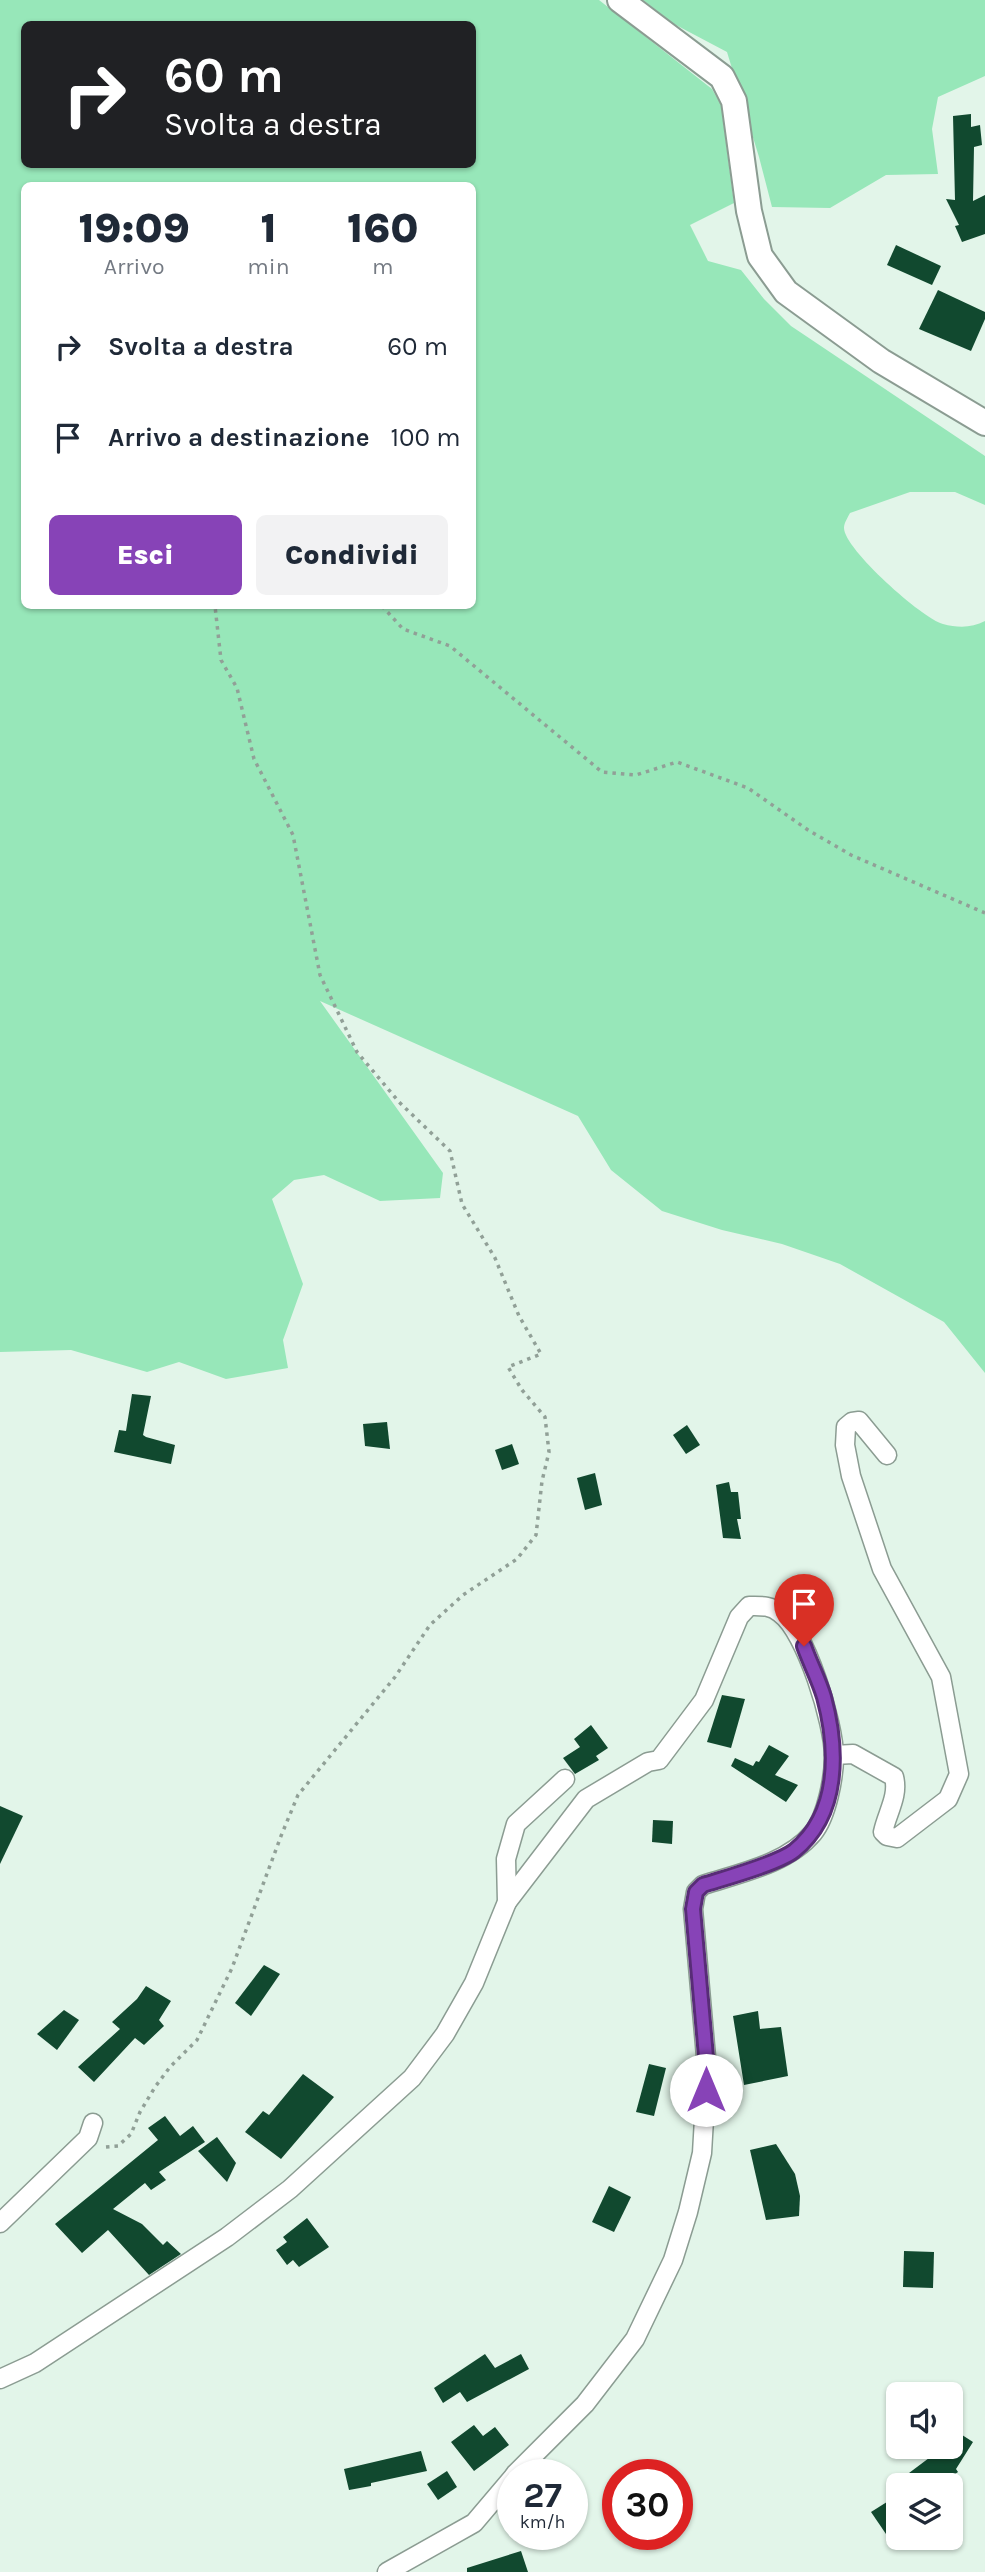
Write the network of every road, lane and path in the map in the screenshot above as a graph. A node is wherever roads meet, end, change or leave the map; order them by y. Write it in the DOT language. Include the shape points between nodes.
graph roads {
  1 [pos="620,0"];
  2 [pos="985,423"];
  3 [pos="215,609"];
  4 [pos="385,609"];
  5 [pos="985,913"];
  6 [pos="887,1455"];
  7 [pos="834,1755"];
  8 [pos="565,1779"];
  9 [pos="507,1902"];
  10 [pos="93,2123"];
  11 [pos="73,2153"];
  12 [pos="0,2223"];
  13 [pos="0,2379"];
  14 [pos="531,2459"];
  15 [pos="497,2496"];
  16 [pos="387,2572"];
  1 -- 2 [label="street" via="722,77 734,101 760,256 786,292 881,361"];
  3 -- 11 [label="path" via="221,660 237,688 254,759 293,835 320,975 357,1052 399,1102 450,1151 462,1204 495,1258 541,1354 508,1367 545,1417 549,1452 536,1535 517,1559 463,1595 430,1625 395,1677 299,1796 232,1968 197,2039 155,2087 131,2134 118,2146"];
  4 -- 5 [label="path" via="403,629 450,646 602,772 636,775 677,762 748,788 851,855"];
  6 -- 7 [label="street" via="859,1421 846,1427 850,1476 882,1569 941,1677 959,1774 948,1799 897,1838 883,1832 894,1799 894,1776 853,1754"];
  7 -- 9 [label="street" via="823,1696 804,1646 782,1614 768,1606 749,1606 739,1616 704,1700 659,1760 586,1799"];
  7 -- 14 [label="street" via="829,1796 814,1831 792,1853 703,1885 696,1892 693,1909 707,2068 702,2154 688,2212 673,2260 635,2339 585,2404"];
  8 -- 9 [label="street" via="516,1824 506,1859"];
  9 -- 13 [label="street" via="474,1983 412,2078 290,2189 227,2237 35,2363"];
  10 -- 11 [label="street" via="88,2138"];
  11 -- 12 [label="street"];
  15 -- 16 [label="street" via="474,2524"];
}
